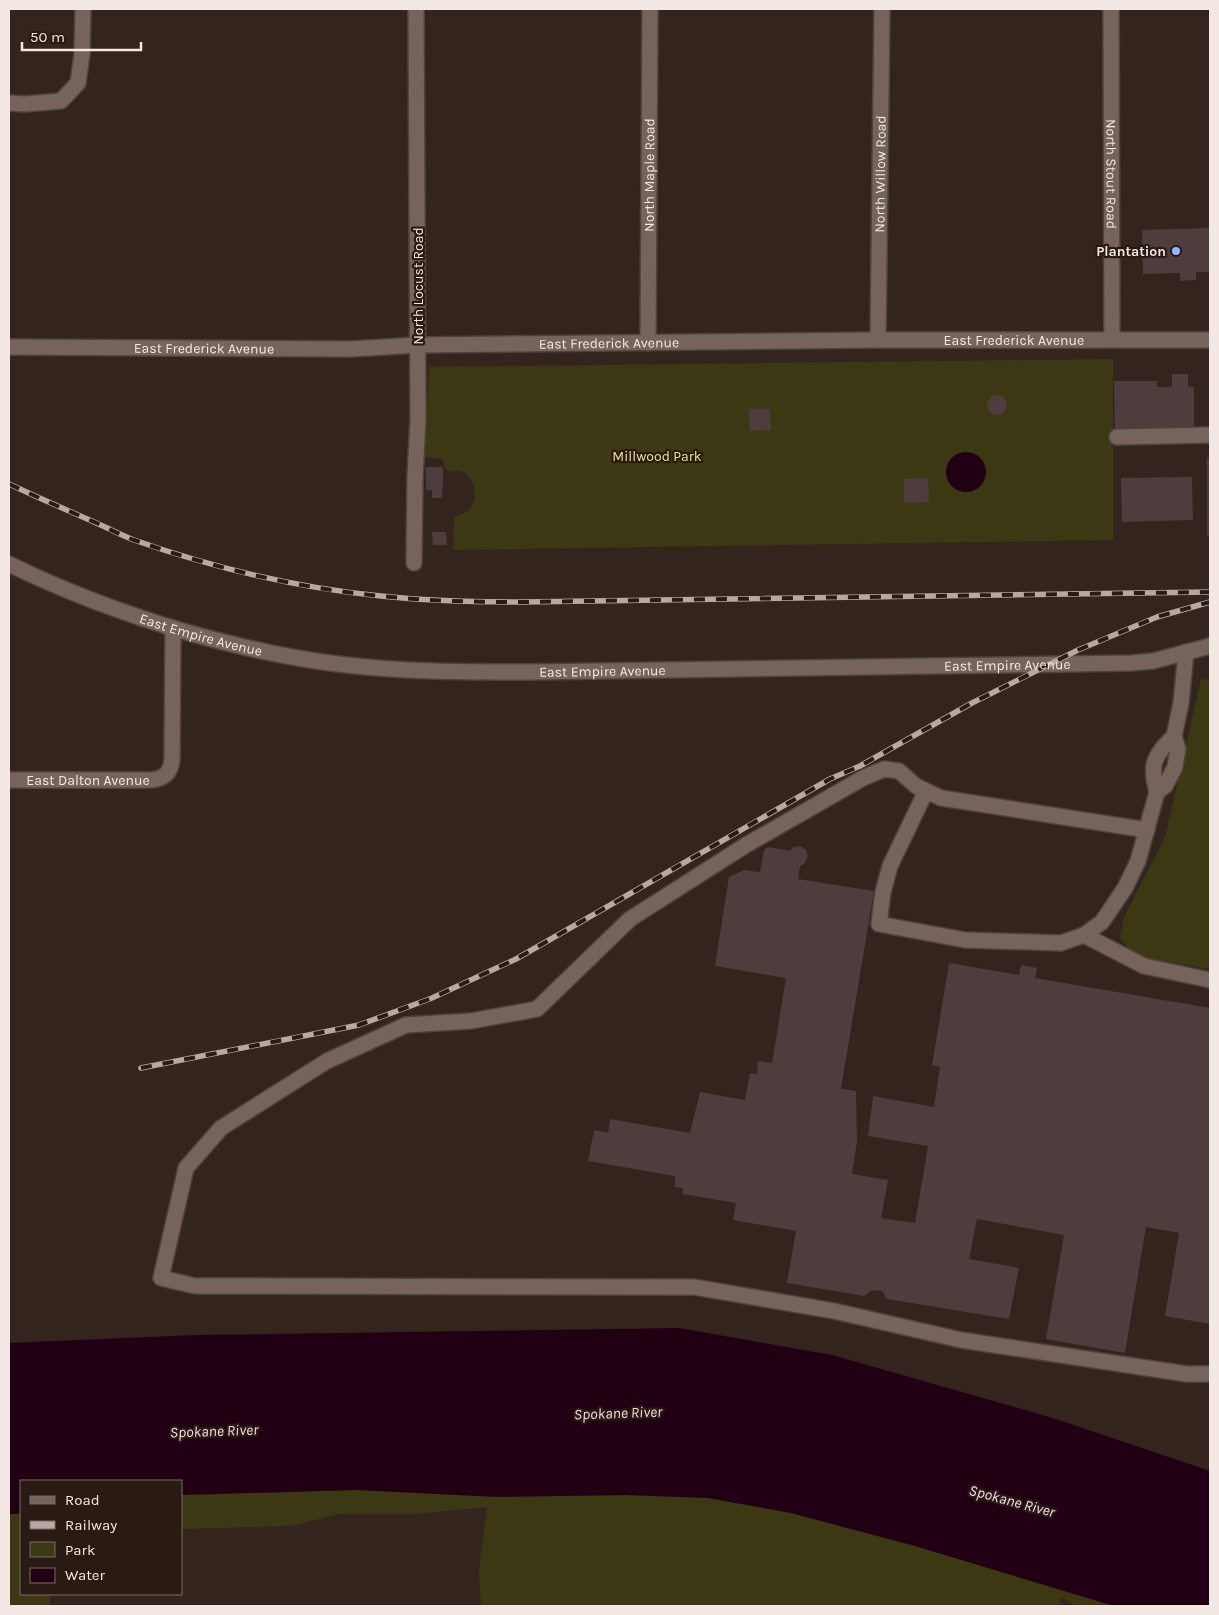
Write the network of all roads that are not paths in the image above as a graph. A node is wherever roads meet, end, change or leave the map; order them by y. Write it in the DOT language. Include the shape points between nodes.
graph roads {
  1 [pos="83,9"];
  2 [pos="416,9"];
  3 [pos="650,9"];
  4 [pos="882,9"];
  5 [pos="1111,9"];
  6 [pos="9,103"];
  7 [pos="878,340"];
  8 [pos="1112,340"];
  9 [pos="1210,340"];
  10 [pos="648,343"];
  11 [pos="418,345"];
  12 [pos="9,347"];
  13 [pos="1210,435"];
  14 [pos="1117,437"];
  15 [pos="414,563"];
  16 [pos="9,564"];
  17 [pos="173,628"];
  18 [pos="1210,646"];
  19 [pos="1186,652"];
  20 [pos="1174,736"];
  21 [pos="9,780"];
  22 [pos="926,791"];
  23 [pos="1157,792"];
  24 [pos="1147,830"];
  25 [pos="1084,935"];
  26 [pos="1210,980"];
  27 [pos="1210,1374"];
  1 -- 6 [label="street" via="78,82 61,101"];
  2 -- 11 [label="street, North Locust Road"];
  3 -- 10 [label="street, North Maple Road"];
  4 -- 7 [label="street, North Willow Road"];
  5 -- 8 [label="street, North Stout Road"];
  7 -- 8 [label="street, East Frederick Avenue"];
  7 -- 10 [label="street, East Frederick Avenue"];
  8 -- 9 [label="street, East Frederick Avenue"];
  10 -- 11 [label="street, East Frederick Avenue"];
  11 -- 12 [label="street, East Frederick Avenue" via="351,349"];
  11 -- 15 [label="street, North Locust Road"];
  13 -- 14 [label="street"];
  16 -- 17 [label="street, East Empire Avenue" via="100,604"];
  17 -- 19 [label="street, East Empire Avenue" via="297,659 440,672 1119,664 1153,661"];
  17 -- 21 [label="street, East Dalton Avenue" via="172,759 167,775 150,780"];
  18 -- 19 [label="street, East Empire Avenue"];
  19 -- 20 [label="street"];
  20 -- 23 [label="street" via="1178,749 1175,766 1165,786"];
  20 -- 23 [label="street" via="1159,751 1154,766 1152,775"];
  22 -- 24 [label="street" via="941,798"];
  22 -- 25 [label="street" via="890,866 879,924 965,940 1061,942"];
  22 -- 27 [label="street" via="899,771 884,769 863,778 746,844 630,919 538,1009 471,1020 406,1025 327,1061 221,1128 186,1168 161,1278 195,1286 694,1287 834,1311 960,1340 1187,1374"];
  23 -- 24 [label="street"];
  24 -- 25 [label="street" via="1126,888 1102,922"];
  25 -- 26 [label="street" via="1144,966"];
}
